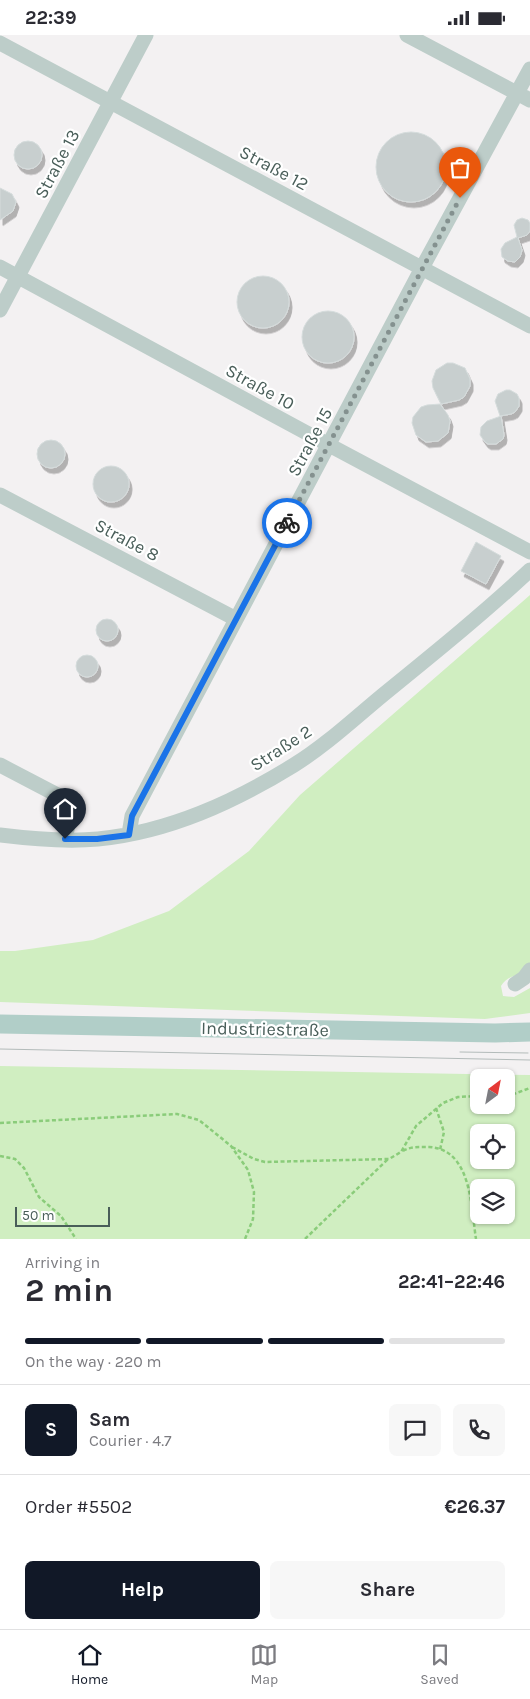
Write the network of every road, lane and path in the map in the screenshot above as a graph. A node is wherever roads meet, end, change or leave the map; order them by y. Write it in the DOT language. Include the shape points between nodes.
graph roads {
  1 [pos="146,35"];
  2 [pos="407,35"];
  3 [pos="0,43"];
  4 [pos="530,69"];
  5 [pos="524,97"];
  6 [pos="111,103"];
  7 [pos="0,267"];
  8 [pos="422,269"];
  9 [pos="18,276"];
  10 [pos="0,310"];
  11 [pos="530,326"];
  12 [pos="329,445"];
  13 [pos="0,495"];
  14 [pos="530,552"];
  15 [pos="530,570"];
  16 [pos="236,619"];
  17 [pos="0,765"];
  18 [pos="0,835"];
  19 [pos="129,835"];
  20 [pos="65,839"];
  21 [pos="530,970"];
  22 [pos="515,984"];
  23 [pos="0,1024"];
  24 [pos="530,1032"];
  25 [pos="530,1088"];
  26 [pos="515,1094"];
  27 [pos="470,1097"];
  28 [pos="436,1109"];
  29 [pos="0,1123"];
  30 [pos="231,1146"];
  31 [pos="440,1150"];
  32 [pos="401,1152"];
  33 [pos="0,1156"];
  34 [pos="390,1159"];
  35 [pos="76,1239"];
  36 [pos="245,1239"];
  37 [pos="305,1239"];
  38 [pos="476,1239"];
  1 -- 6 [label="street, Straße 13"];
  2 -- 5 [label="street"];
  3 -- 6 [label="street, Straße 12"];
  4 -- 5 [label="street, Straße 15"];
  5 -- 8 [label="street, Straße 15"];
  6 -- 8 [label="street, Straße 12"];
  6 -- 9 [label="street, Straße 13"];
  7 -- 9 [label="street, Straße 10"];
  8 -- 11 [label="street, Straße 12"];
  8 -- 12 [label="street, Straße 15"];
  9 -- 10 [label="street, Straße 13"];
  9 -- 12 [label="street, Straße 10"];
  12 -- 14 [label="street, Straße 10"];
  12 -- 16 [label="street, Straße 15"];
  13 -- 16 [label="street, Straße 8"];
  15 -- 19 [label="street, Straße 2" via="428,658 295,765 224,804 177,823"];
  16 -- 19 [label="street, Straße 15" via="132,816"];
  17 -- 20 [label="street" via="65,799 70,817"];
  18 -- 20 [label="street, Straße 2"];
  19 -- 20 [label="street, Straße 2"];
  21 -- 22 [label="street"];
  23 -- 24 [label="main road, Industriestraße"];
  25 -- 26 [label="path"];
  27 -- 28 [label="path" via="458,1097"];
  28 -- 31 [label="path" via="444,1132"];
  28 -- 32 [label="path" via="416,1126"];
  29 -- 30 [label="path" via="177,1114 199,1120"];
  30 -- 34 [label="path" via="265,1162"];
  30 -- 36 [label="path" via="248,1170 254,1192 253,1219"];
  31 -- 32 [label="path" via="418,1147"];
  31 -- 38 [label="path" via="448,1152 460,1164 466,1177"];
  32 -- 34 [label="path"];
  33 -- 35 [label="path" via="14,1159 24,1167 40,1197 61,1216"];
  34 -- 37 [label="path"];
}
